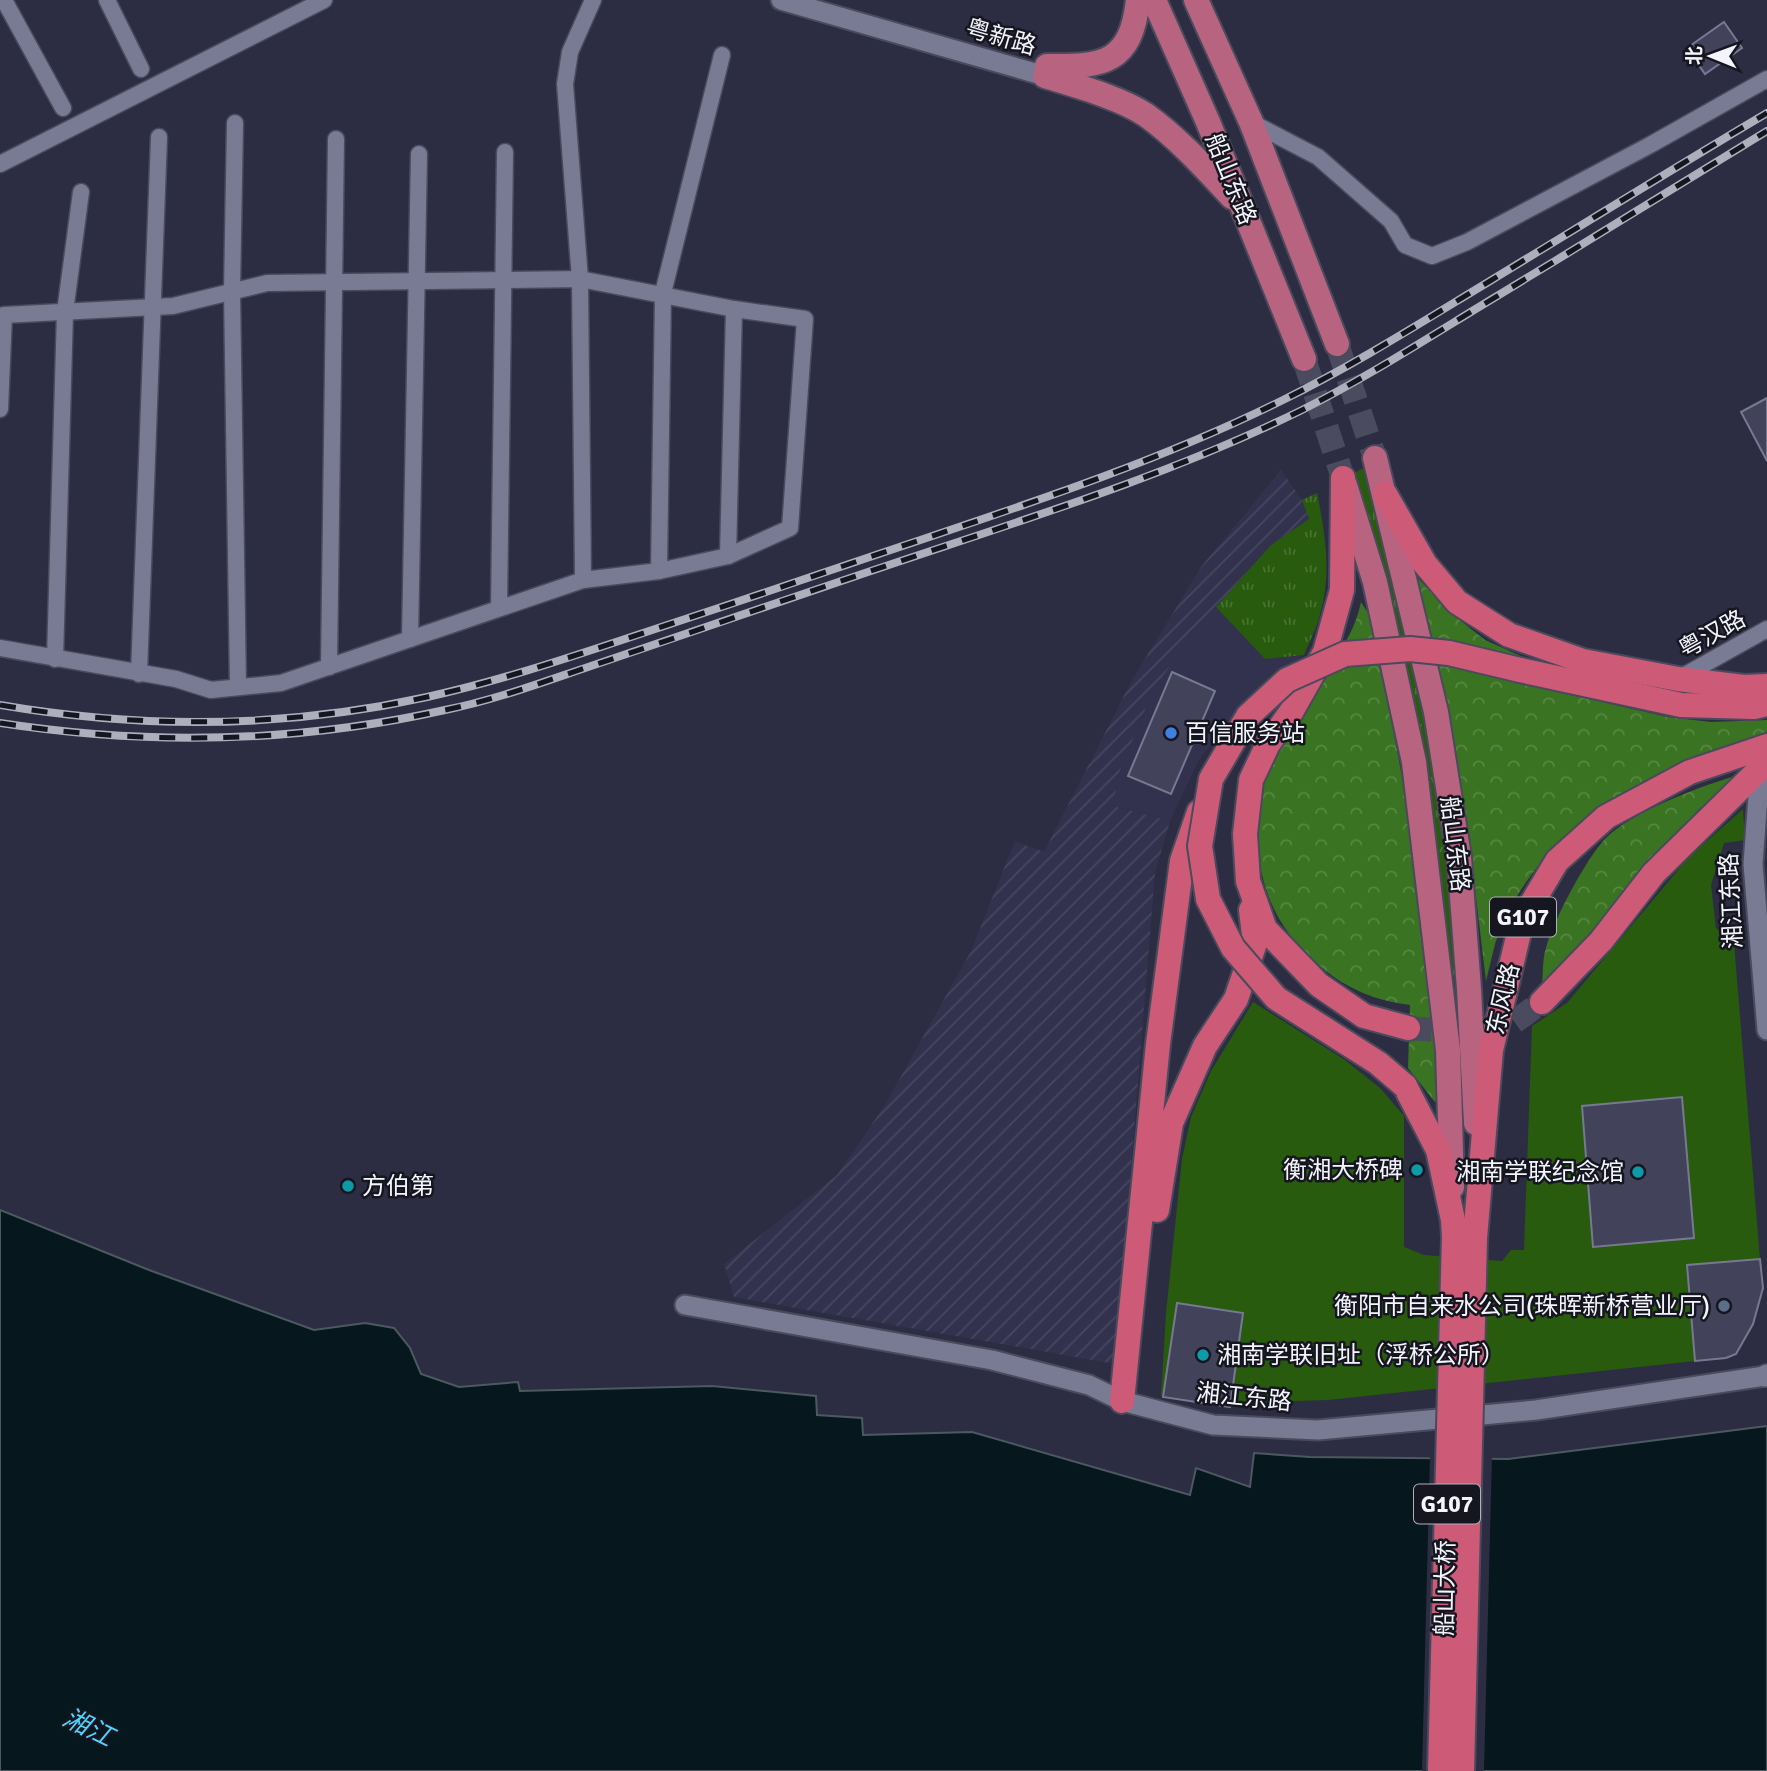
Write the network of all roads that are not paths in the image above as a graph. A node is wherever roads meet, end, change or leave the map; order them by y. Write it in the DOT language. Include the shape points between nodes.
graph roads {
  1 [pos="5,0"];
  2 [pos="107,0"];
  3 [pos="324,0"];
  4 [pos="593,0"];
  5 [pos="781,0"];
  6 [pos="820,0"];
  7 [pos="1138,0"];
  8 [pos="1154,0"];
  9 [pos="1196,0"];
  10 [pos="722,55"];
  11 [pos="141,69"];
  12 [pos="1046,71"];
  13 [pos="1767,79"];
  14 [pos="63,108"];
  15 [pos="1251,122"];
  16 [pos="235,123"];
  17 [pos="159,138"];
  18 [pos="336,139"];
  19 [pos="505,152"];
  20 [pos="419,154"];
  21 [pos="0,164"];
  22 [pos="81,192"];
  23 [pos="1244,210"];
  24 [pos="580,279"];
  25 [pos="504,280"];
  26 [pos="417,281"];
  27 [pos="333,282"];
  28 [pos="232,291"];
  29 [pos="663,295"];
  30 [pos="153,307"];
  31 [pos="734,309"];
  32 [pos="65,312"];
  33 [pos="1337,344"];
  34 [pos="1304,359"];
  35 [pos="0,409"];
  36 [pos="1375,458"];
  37 [pos="1343,478"];
  38 [pos="1385,494"];
  39 [pos="728,556"];
  40 [pos="659,571"];
  41 [pos="583,580"];
  42 [pos="499,608"];
  43 [pos="1767,629"];
  44 [pos="410,639"];
  45 [pos="0,648"];
  46 [pos="55,659"];
  47 [pos="329,667"];
  48 [pos="139,674"];
  49 [pos="1678,678"];
  50 [pos="1767,686"];
  51 [pos="238,687"];
  52 [pos="1767,704"];
  53 [pos="1765,759"];
  54 [pos="1211,779"];
  55 [pos="1248,881"];
  56 [pos="1542,1002"];
  57 [pos="1408,1028"];
  58 [pos="1767,1030"];
  59 [pos="1465,1229"];
  60 [pos="685,1305"];
  61 [pos="1128,1346"];
  62 [pos="1766,1375"];
  63 [pos="1122,1401"];
  64 [pos="1440,1771"];
  65 [pos="1462,1771"];
  1 -- 14 [label="street"];
  2 -- 11 [label="street"];
  3 -- 21 [label="street"];
  4 -- 24 [label="street" via="570,52 565,84"];
  5 -- 12 [label="street, 粤新路"];
  6 -- 12 [label="street, 粤新路"];
  7 -- 12 [label="main road" via="1126,45 1106,61"];
  8 -- 23 [label="main road, 船山东路"];
  9 -- 15 [label="main road, 船山东路"];
  10 -- 29 [label="street"];
  12 -- 23 [label="main road" via="1144,114 1189,151"];
  13 -- 15 [label="street" via="1467,242 1432,256 1405,245 1391,221 1318,158"];
  15 -- 33 [label="main road, 船山东路"];
  16 -- 28 [label="street"];
  17 -- 30 [label="street"];
  18 -- 27 [label="street"];
  19 -- 25 [label="street"];
  20 -- 26 [label="street"];
  22 -- 32 [label="street"];
  23 -- 34 [label="main road, 船山东路"];
  24 -- 25 [label="street"];
  24 -- 29 [label="street"];
  24 -- 41 [label="street"];
  25 -- 26 [label="street"];
  25 -- 42 [label="street"];
  26 -- 27 [label="street"];
  26 -- 44 [label="street"];
  27 -- 28 [label="street" via="267,283"];
  27 -- 47 [label="street"];
  28 -- 30 [label="street"];
  28 -- 51 [label="street"];
  29 -- 31 [label="street"];
  29 -- 40 [label="street"];
  30 -- 32 [label="street"];
  30 -- 48 [label="street"];
  31 -- 39 [label="street"];
  31 -- 39 [label="street" via="805,319 790,528"];
  32 -- 35 [label="street" via="4,315"];
  32 -- 46 [label="street"];
  36 -- 38 [label="main road, 船山东路"];
  37 -- 55 [label="highway" via="1342,590 1325,652 1251,780 1244,834"];
  37 -- 59 [label="main road, 船山东路" via="1375,582 1414,762"];
  38 -- 49 [label="highway" via="1425,564 1457,602 1509,635 1583,661"];
  38 -- 59 [label="main road, 船山东路" via="1436,712 1459,857 1476,1100"];
  39 -- 40 [label="street"];
  40 -- 41 [label="street"];
  41 -- 42 [label="street"];
  42 -- 44 [label="street"];
  43 -- 49 [label="street, 粤汉路"];
  44 -- 47 [label="street"];
  45 -- 46 [label="street"];
  46 -- 48 [label="street"];
  47 -- 51 [label="street" via="281,683"];
  48 -- 51 [label="street" via="211,690"];
  49 -- 50 [label="highway"];
  52 -- 54 [label="highway, bridge" via="1754,708 1681,705 1449,653 1410,649 1345,654 1287,680 1248,716"];
  53 -- 56 [label="highway" via="1654,873 1601,941"];
  53 -- 58 [label="street, 湘江东路" via="1753,864"];
  53 -- 59 [label="highway, 东风路 / G107" via="1690,772 1606,817 1557,861 1522,919 1491,1050"];
  54 -- 59 [label="highway, bridge" via="1200,846 1208,899 1233,948 1276,998 1378,1063 1405,1086 1438,1150"];
  54 -- 61 [label="highway, bridge" via="1182,861 1158,1044"];
  55 -- 57 [label="highway" via="1265,929 1319,985 1364,1016"];
  55 -- 61 [label="highway" via="1255,943 1236,999 1205,1046 1171,1123 1150,1251"];
  59 -- 64 [label="highway, 船山大桥 / G107, bridge"];
  59 -- 65 [label="highway, 船山大桥 / G107, bridge"];
  60 -- 63 [label="street, 湘江东路" via="992,1360 1089,1385"];
  61 -- 63 [label="highway"];
  62 -- 63 [label="street, 湘江东路" via="1536,1410 1318,1430 1213,1425"];
}
